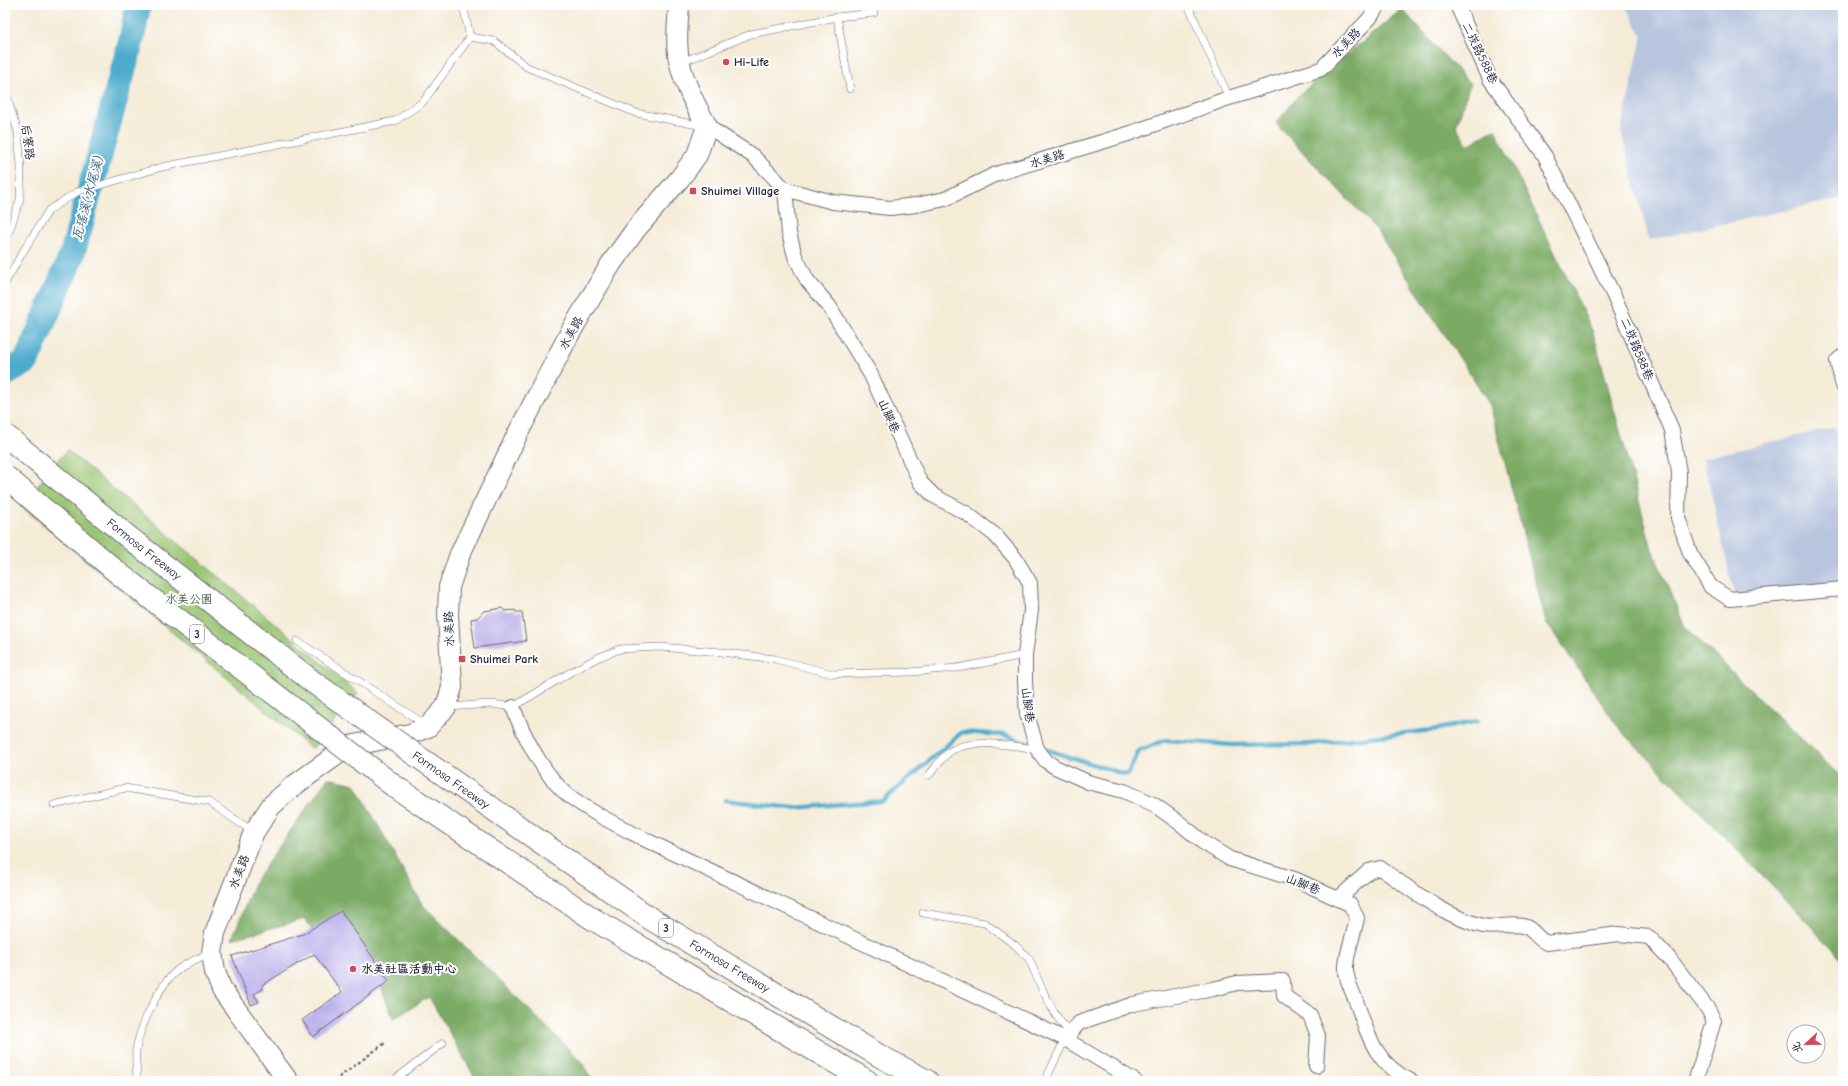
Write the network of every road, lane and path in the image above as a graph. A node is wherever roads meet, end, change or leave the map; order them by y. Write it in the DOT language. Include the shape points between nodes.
graph roads {
  1 [pos="462,5"];
  2 [pos="679,5"];
  3 [pos="873,5"];
  4 [pos="1188,5"];
  5 [pos="1378,5"];
  6 [pos="1458,5"];
  7 [pos="837,17"];
  8 [pos="470,37"];
  9 [pos="679,63"];
  10 [pos="850,89"];
  11 [pos="5,91"];
  12 [pos="1229,98"];
  13 [pos="707,126"];
  14 [pos="785,189"];
  15 [pos="5,243"];
  16 [pos="5,283"];
  17 [pos="1843,356"];
  18 [pos="1843,386"];
  19 [pos="5,435"];
  20 [pos="5,476"];
  21 [pos="1843,589"];
  22 [pos="296,641"];
  23 [pos="1025,655"];
  24 [pos="446,707"];
  25 [pos="514,707"];
  26 [pos="428,727"];
  27 [pos="1037,749"];
  28 [pos="929,775"];
  29 [pos="54,805"];
  30 [pos="254,832"];
  31 [pos="1338,898"];
  32 [pos="923,913"];
  33 [pos="212,952"];
  34 [pos="1067,1036"];
  35 [pos="385,1043"];
  36 [pos="443,1043"];
  37 [pos="1316,1066"];
  38 [pos="1696,1079"];
  39 [pos="137,1081"];
  40 [pos="288,1081"];
  41 [pos="334,1081"];
  42 [pos="393,1081"];
  43 [pos="867,1081"];
  44 [pos="927,1081"];
  45 [pos="1044,1081"];
  46 [pos="1135,1081"];
  47 [pos="1411,1081"];
  1 -- 8 [label="lane"];
  2 -- 9 [label="street"];
  3 -- 7 [label="lane" via="874,13"];
  4 -- 12 [label="lane"];
  5 -- 12 [label="street, 水美路" via="1370,18 1321,69"];
  6 -- 21 [label="street, 二崁路588巷" via="1490,79 1545,156 1614,296 1672,430 1679,472 1678,518 1690,554 1710,587 1730,599"];
  7 -- 9 [label="lane" via="751,34"];
  7 -- 10 [label="lane"];
  8 -- 13 [label="lane" via="494,41 527,67 636,114"];
  8 -- 16 [label="lane" via="423,102 396,121 162,167 77,192 50,210"];
  9 -- 13 [label="street" via="697,109"];
  11 -- 15 [label="lane, 后寮路" via="18,132 21,166 20,200"];
  12 -- 14 [label="street, 水美路" via="1128,134 996,174 945,199 916,206 890,208 833,202"];
  13 -- 14 [label="street" via="754,156"];
  13 -- 24 [label="street, 水美路" via="697,155 636,229 571,331 460,554 450,587 448,615 452,686"];
  14 -- 23 [label="street, 山腳巷" via="789,233 795,256 807,280 829,306 871,375 920,482 934,496 966,513 996,535 1015,558 1030,584 1031,610"];
  17 -- 18 [label="street" via="1837,361"];
  19 -- 44 [label="highway, Formosa Freeway / 3, bridge" via="127,536 312,682 417,756 651,918 878,1055"];
  20 -- 43 [label="highway, 3, bridge" via="118,573 394,786 593,918"];
  22 -- 26 [label="lane"];
  23 -- 25 [label="lane" via="957,668 833,674 775,659 721,652 659,647 620,650 597,658 569,673"];
  23 -- 27 [label="street, 山腳巷" via="1027,714"];
  24 -- 25 [label="lane" via="491,704"];
  24 -- 26 [label="street, 水美路"];
  25 -- 34 [label="street" via="520,726 542,764 567,794 592,812 648,841"];
  26 -- 30 [label="street, 水美路" via="410,734 349,746 292,787 271,806"];
  27 -- 28 [label="lane" via="961,745 947,753"];
  27 -- 31 [label="street, 山腳巷" via="1046,761 1055,767 1088,782 1124,791 1152,804 1230,859 1297,880"];
  29 -- 30 [label="lane" via="125,788 209,802"];
  30 -- 33 [label="street, 水美路" via="215,933"];
  31 -- 38 [label="street" via="1369,871 1380,868 1463,920 1485,926 1526,927 1542,942 1619,934 1649,936 1669,958 1714,1020"];
  31 -- 47 [label="street, 山腳巷" via="1350,904 1357,918 1346,966 1348,981 1366,1034 1385,1064"];
  32 -- 34 [label="lane" via="985,923 1015,945 1030,959 1045,995"];
  33 -- 39 [label="lane" via="173,973 158,992 136,1050"];
  33 -- 40 [label="street, 水美路" via="214,972 222,990"];
  34 -- 37 [label="street" via="1079,1023 1133,1004 1236,983 1283,981 1284,996 1310,1015 1318,1036"];
  34 -- 45 [label="lane"];
  34 -- 46 [label="street"];
  35 -- 41 [label="path"];
  36 -- 42 [label="lane"];
}
